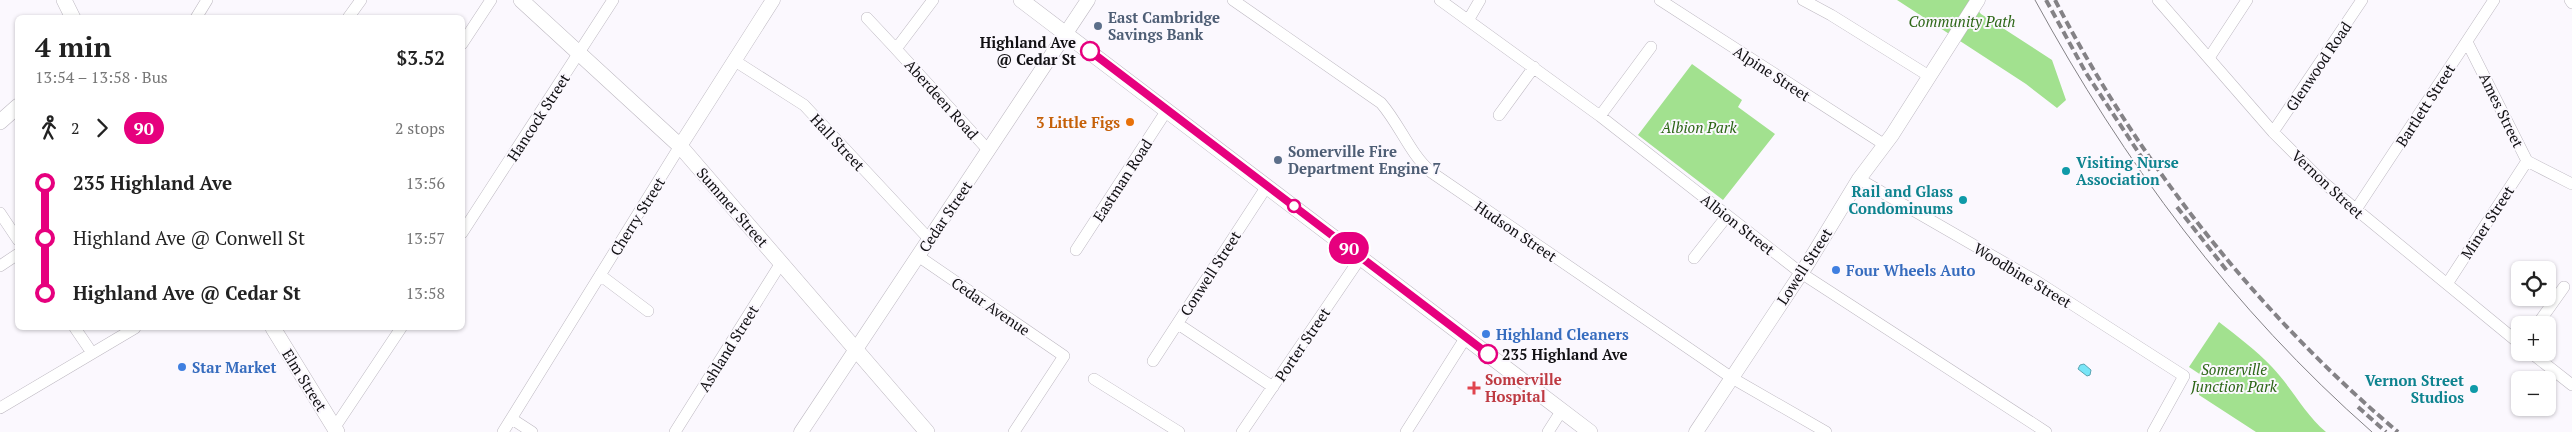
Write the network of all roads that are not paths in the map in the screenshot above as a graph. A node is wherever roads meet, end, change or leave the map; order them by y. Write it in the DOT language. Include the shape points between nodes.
graph roads {
  1 [pos="64,0"];
  2 [pos="207,0"];
  3 [pos="361,0"];
  4 [pos="491,0"];
  5 [pos="521,0"];
  6 [pos="612,0"];
  7 [pos="773,0"];
  8 [pos="932,0"];
  9 [pos="1021,0"];
  10 [pos="1088,0"];
  11 [pos="1233,0"];
  12 [pos="1440,0"];
  13 [pos="1480,0"];
  14 [pos="1660,0"];
  15 [pos="1803,0"];
  16 [pos="1978,0"];
  17 [pos="2158,0"];
  18 [pos="2247,0"];
  19 [pos="2362,0"];
  20 [pos="2494,0"];
  21 [pos="72,15"];
  22 [pos="198,15"];
  23 [pos="350,15"];
  24 [pos="867,18"];
  25 [pos="1469,19"];
  26 [pos="1065,32"];
  27 [pos="465,39"];
  28 [pos="2467,42"];
  29 [pos="1651,47"];
  30 [pos="896,49"];
  31 [pos="580,54"];
  32 [pos="2209,58"];
  33 [pos="735,61"];
  34 [pos="1534,67"];
  35 [pos="1928,76"];
  36 [pos="1167,110"];
  37 [pos="1500,115"];
  38 [pos="1600,116"];
  39 [pos="2274,132"];
  40 [pos="680,146"];
  41 [pos="1885,146"];
  42 [pos="989,151"];
  43 [pos="2527,161"];
  44 [pos="1859,179"];
  45 [pos="2572,184"];
  46 [pos="1267,186"];
  47 [pos="2356,211"];
  48 [pos="0,213"];
  49 [pos="1728,216"];
  50 [pos="465,228"];
  51 [pos="15,236"];
  52 [pos="929,240"];
  53 [pos="1076,250"];
  54 [pos="15,256"];
  55 [pos="918,256"];
  56 [pos="1361,257"];
  57 [pos="1694,258"];
  58 [pos="781,263"];
  59 [pos="0,266"];
  60 [pos="1801,273"];
  61 [pos="600,275"];
  62 [pos="2447,284"];
  63 [pos="2564,287"];
  64 [pos="648,310"];
  65 [pos="2543,316"];
  66 [pos="1178,324"];
  67 [pos="76,330"];
  68 [pos="132,330"];
  69 [pos="276,330"];
  70 [pos="400,330"];
  71 [pos="1466,337"];
  72 [pos="2511,337"];
  73 [pos="856,349"];
  74 [pos="92,353"];
  75 [pos="1153,361"];
  76 [pos="2541,361"];
  77 [pos="1732,378"];
  78 [pos="1094,379"];
  79 [pos="2572,385"];
  80 [pos="1273,386"];
  81 [pos="0,408"];
  82 [pos="1562,410"];
  83 [pos="512,419"];
  84 [pos="336,430"];
  85 [pos="503,432"];
  86 [pos="532,432"];
  87 [pos="675,432"];
  88 [pos="802,432"];
  89 [pos="927,432"];
  90 [pos="1014,432"];
  91 [pos="1179,432"];
  92 [pos="1242,432"];
  93 [pos="1406,432"];
  94 [pos="1548,432"];
  95 [pos="1590,432"];
  96 [pos="1696,432"];
  97 [pos="1826,432"];
  98 [pos="2046,432"];
  99 [pos="2153,432"];
  1 -- 21 [label="main road"];
  2 -- 22 [label="street"];
  3 -- 23 [label="street"];
  4 -- 27 [label="street"];
  5 -- 31 [label="main road, Summer Street"];
  6 -- 31 [label="street, Hancock Street"];
  7 -- 33 [label="street, Cherry Street"];
  8 -- 30 [label="street, Aberdeen Road"];
  9 -- 26 [label="main road"];
  10 -- 26 [label="street, Cedar Street"];
  11 -- 77 [label="street, Hudson Street" via="1381,103 1394,117 1421,163 1431,172"];
  12 -- 25 [label="street, Albion Street"];
  13 -- 25 [label="street"];
  14 -- 41 [label="street, Alpine Street"];
  15 -- 35 [label="street"];
  16 -- 35 [label="street, Lowell Street"];
  17 -- 32 [label="street, Vernon Street"];
  18 -- 32 [label="street"];
  19 -- 39 [label="street, Glenwood Road"];
  20 -- 28 [label="street, Bartlett Street"];
  24 -- 30 [label="street"];
  25 -- 34 [label="street, Albion Street"];
  26 -- 36 [label="main road"];
  26 -- 42 [label="street, Cedar Street"];
  28 -- 43 [label="street, Ames Street"];
  28 -- 47 [label="street, Bartlett Street"];
  29 -- 38 [label="street"];
  30 -- 42 [label="street, Aberdeen Road"];
  31 -- 40 [label="main road, Summer Street"];
  31 -- 50 [label="street, Hancock Street"];
  32 -- 39 [label="street, Vernon Street"];
  33 -- 40 [label="street, Cherry Street"];
  33 -- 52 [label="street, Hall Street" via="804,105"];
  34 -- 37 [label="street"];
  34 -- 38 [label="street, Albion Street"];
  35 -- 41 [label="street, Lowell Street"];
  36 -- 46 [label="main road"];
  36 -- 53 [label="street, Eastman Road"];
  38 -- 49 [label="street, Albion Street"];
  39 -- 47 [label="street, Vernon Street"];
  40 -- 58 [label="main road, Summer Street"];
  40 -- 61 [label="street, Cherry Street"];
  41 -- 44 [label="street, Lowell Street"];
  42 -- 52 [label="street, Cedar Street"];
  43 -- 45 [label="street, Ames Street"];
  43 -- 62 [label="street, Miner Street"];
  44 -- 60 [label="street, Lowell Street"];
  44 -- 99 [label="street, Woodbine Street" via="2036,281 2184,376"];
  46 -- 56 [label="main road"];
  46 -- 66 [label="street, Conwell Street"];
  47 -- 62 [label="street, Vernon Street"];
  48 -- 51 [label="street"];
  49 -- 57 [label="street"];
  49 -- 60 [label="street, Albion Street"];
  52 -- 55 [label="street, Cedar Street"];
  54 -- 59 [label="street"];
  55 -- 73 [label="street, Cedar Street"];
  55 -- 90 [label="street, Cedar Avenue" via="1064,356"];
  56 -- 71 [label="main road"];
  56 -- 80 [label="street, Porter Street"];
  58 -- 73 [label="main road, Summer Street"];
  58 -- 87 [label="street, Ashland Street"];
  60 -- 77 [label="street, Lowell Street"];
  60 -- 98 [label="street, Albion Street"];
  61 -- 64 [label="street"];
  61 -- 83 [label="street, Cherry Street"];
  62 -- 72 [label="street, Vernon Street"];
  63 -- 65 [label="street"];
  66 -- 75 [label="street, Conwell Street"];
  66 -- 80 [label="street"];
  67 -- 74 [label="street"];
  68 -- 74 [label="street"];
  69 -- 84 [label="main road, Elm Street"];
  70 -- 84 [label="street"];
  71 -- 82 [label="main road"];
  71 -- 93 [label="street"];
  73 -- 88 [label="street, Cedar Street"];
  73 -- 89 [label="main road, Summer Street"];
  74 -- 81 [label="street"];
  76 -- 79 [label="street"];
  77 -- 96 [label="street, Lowell Street"];
  77 -- 97 [label="street, Hudson Street"];
  78 -- 91 [label="street"];
  80 -- 92 [label="street, Porter Street"];
  82 -- 94 [label="street"];
  82 -- 95 [label="main road"];
  83 -- 85 [label="street, Cherry Street"];
  83 -- 86 [label="street"];
}
